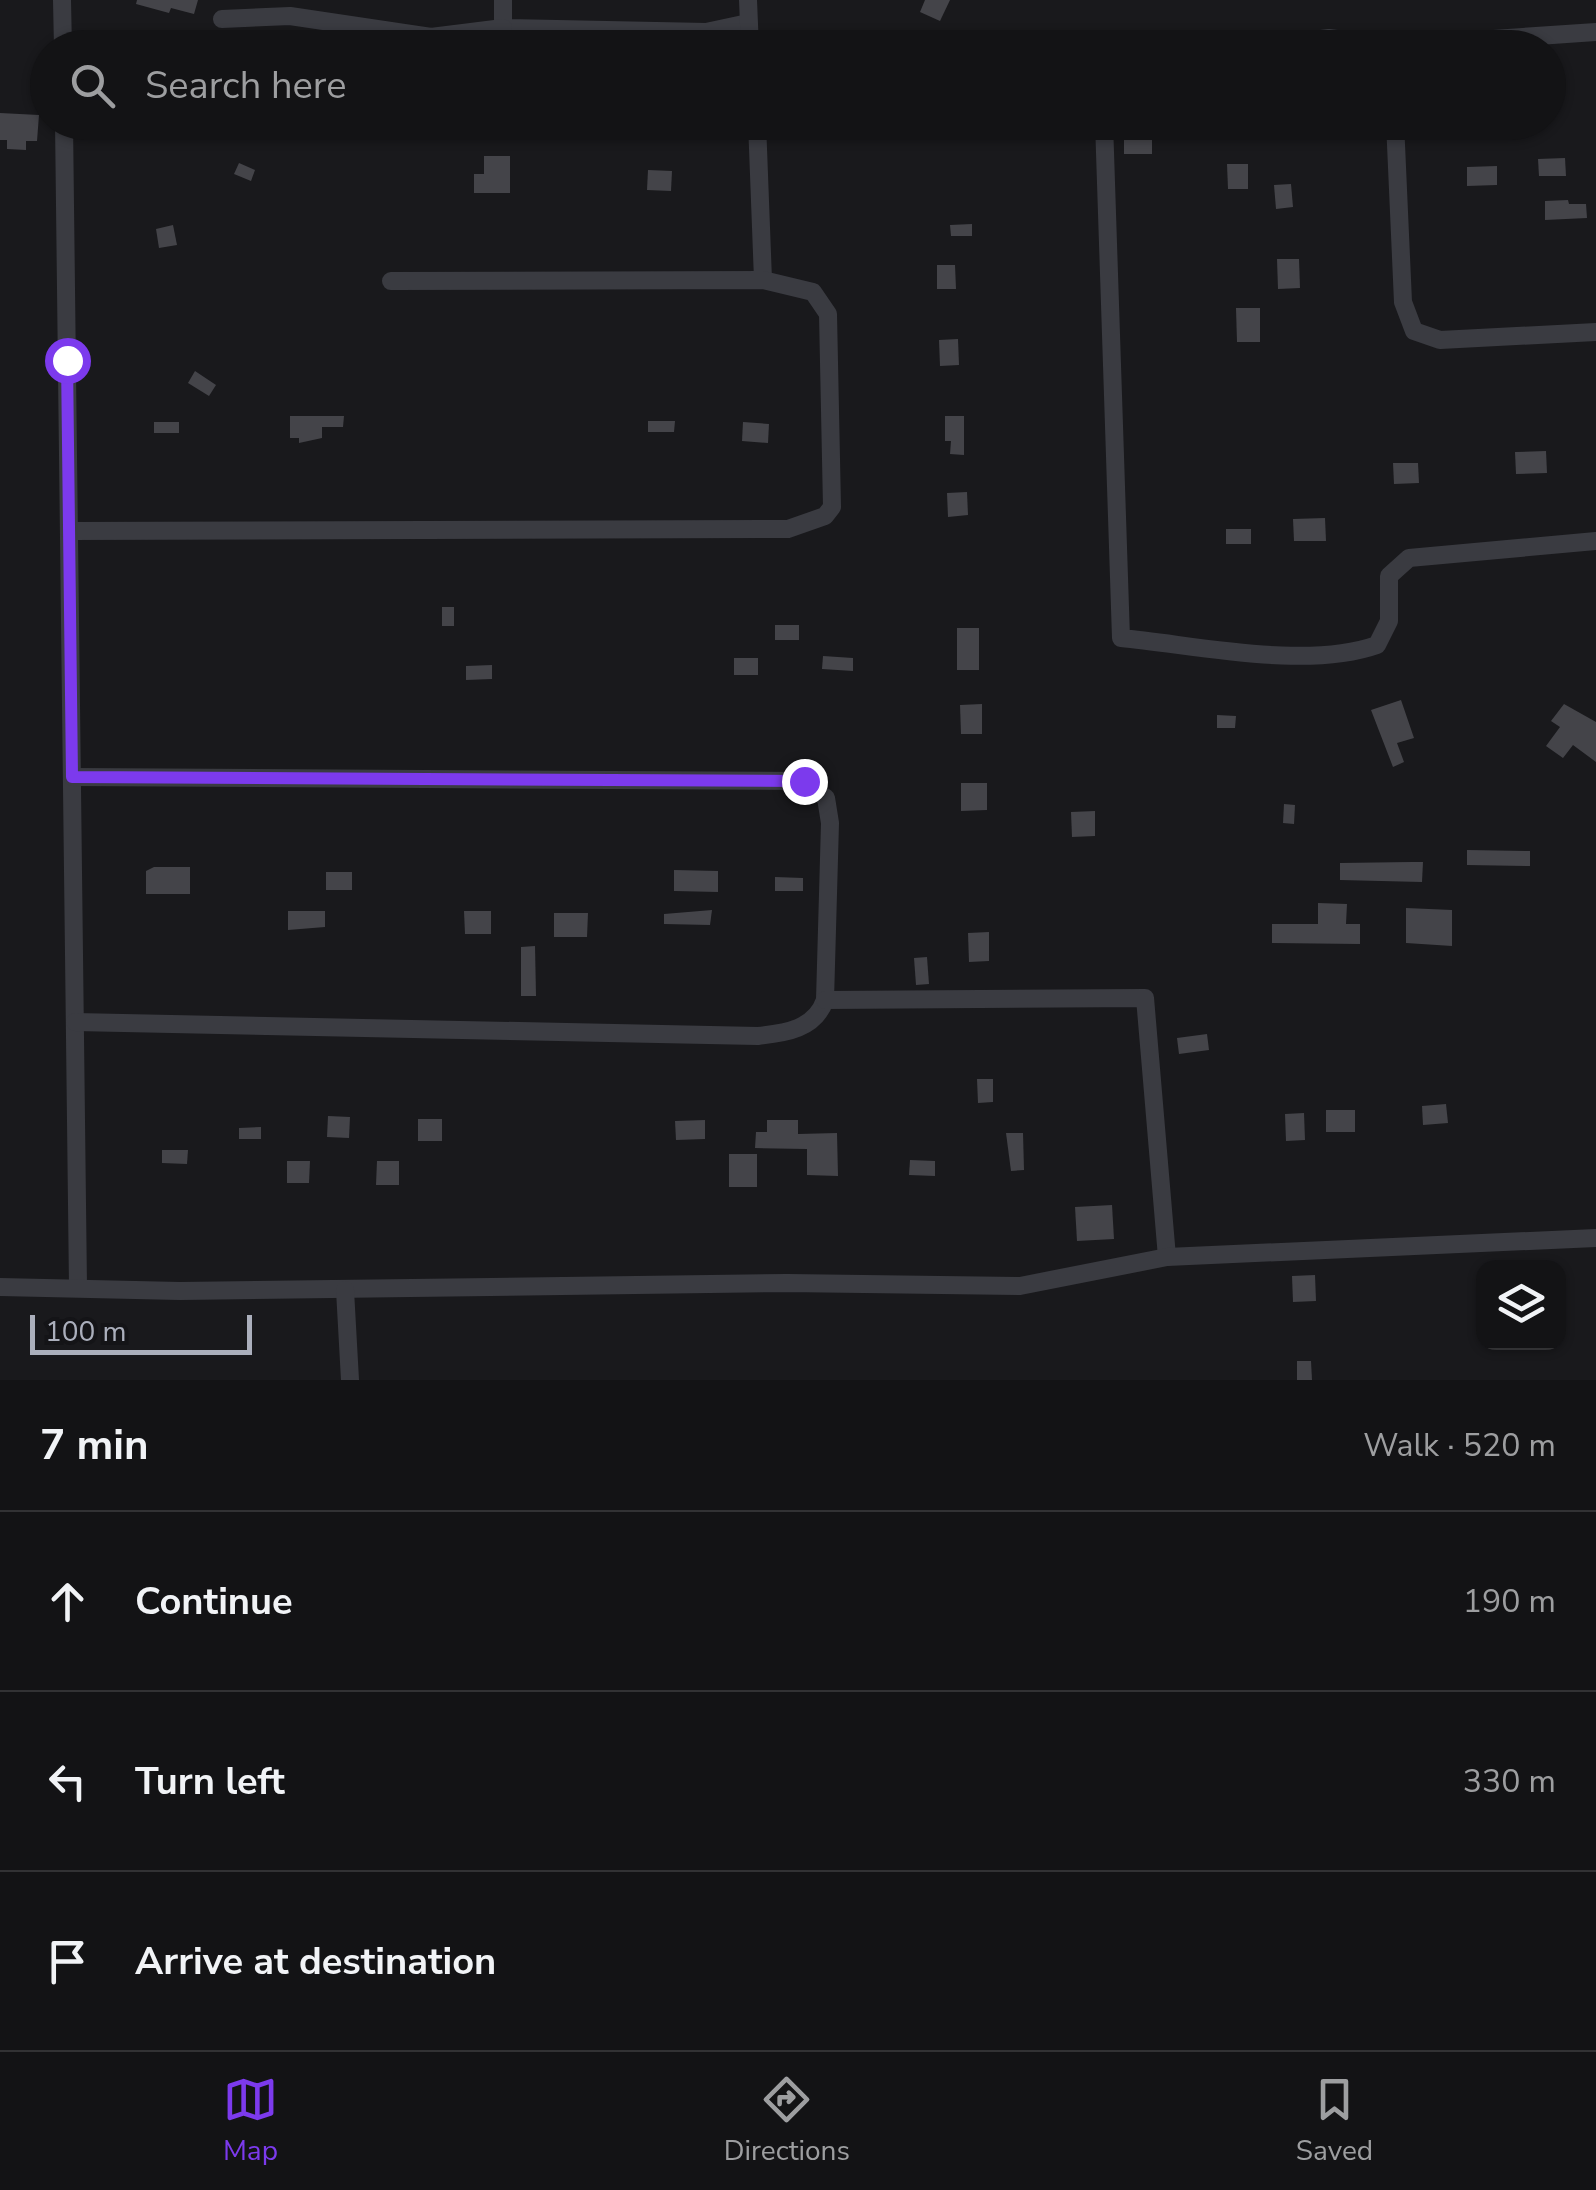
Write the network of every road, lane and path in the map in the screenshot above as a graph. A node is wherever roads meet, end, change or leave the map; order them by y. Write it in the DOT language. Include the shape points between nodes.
graph roads {
  1 [pos="62,0"];
  2 [pos="503,0"];
  3 [pos="748,0"];
  4 [pos="222,19"];
  5 [pos="748,23"];
  6 [pos="503,28"];
  7 [pos="62,30"];
  8 [pos="384,30"];
  9 [pos="487,30"];
  10 [pos="604,30"];
  11 [pos="715,30"];
  12 [pos="749,30"];
  13 [pos="1596,32"];
  14 [pos="1566,34"];
  15 [pos="64,140"];
  16 [pos="758,140"];
  17 [pos="1105,140"];
  18 [pos="1396,140"];
  19 [pos="763,280"];
  20 [pos="391,281"];
  21 [pos="1596,332"];
  22 [pos="69,531"];
  23 [pos="1596,541"];
  24 [pos="72,777"];
  25 [pos="825,1000"];
  26 [pos="75,1022"];
  27 [pos="1596,1238"];
  28 [pos="1167,1257"];
  29 [pos="0,1287"];
  30 [pos="78,1287"];
  31 [pos="344,1290"];
  32 [pos="350,1380"];
  1 -- 7 [label="street"];
  2 -- 6 [label="street"];
  3 -- 5 [label="street"];
  4 -- 8 [label="street" via="290,16"];
  5 -- 11 [label="street"];
  5 -- 12 [label="street"];
  6 -- 9 [label="street"];
  6 -- 10 [label="street"];
  13 -- 14 [label="street"];
  15 -- 22 [label="street"];
  16 -- 19 [label="street"];
  17 -- 23 [label="street" via="1121,638 1351,654 1377,645 1389,621 1390,576 1410,558"];
  18 -- 21 [label="street" via="1403,302 1414,331 1440,340"];
  19 -- 20 [label="street"];
  19 -- 22 [label="street" via="813,292 828,314 834,494 825,516 808,524"];
  22 -- 24 [label="street"];
  24 -- 25 [label="street" via="804,781 829,809"];
  24 -- 26 [label="street"];
  25 -- 26 [label="street" via="811,1022 758,1036"];
  25 -- 28 [label="street" via="1145,998"];
  26 -- 30 [label="street"];
  27 -- 28 [label="street"];
  28 -- 31 [label="street" via="1020,1286"];
  29 -- 30 [label="street"];
  30 -- 31 [label="street"];
  31 -- 32 [label="street"];
}
